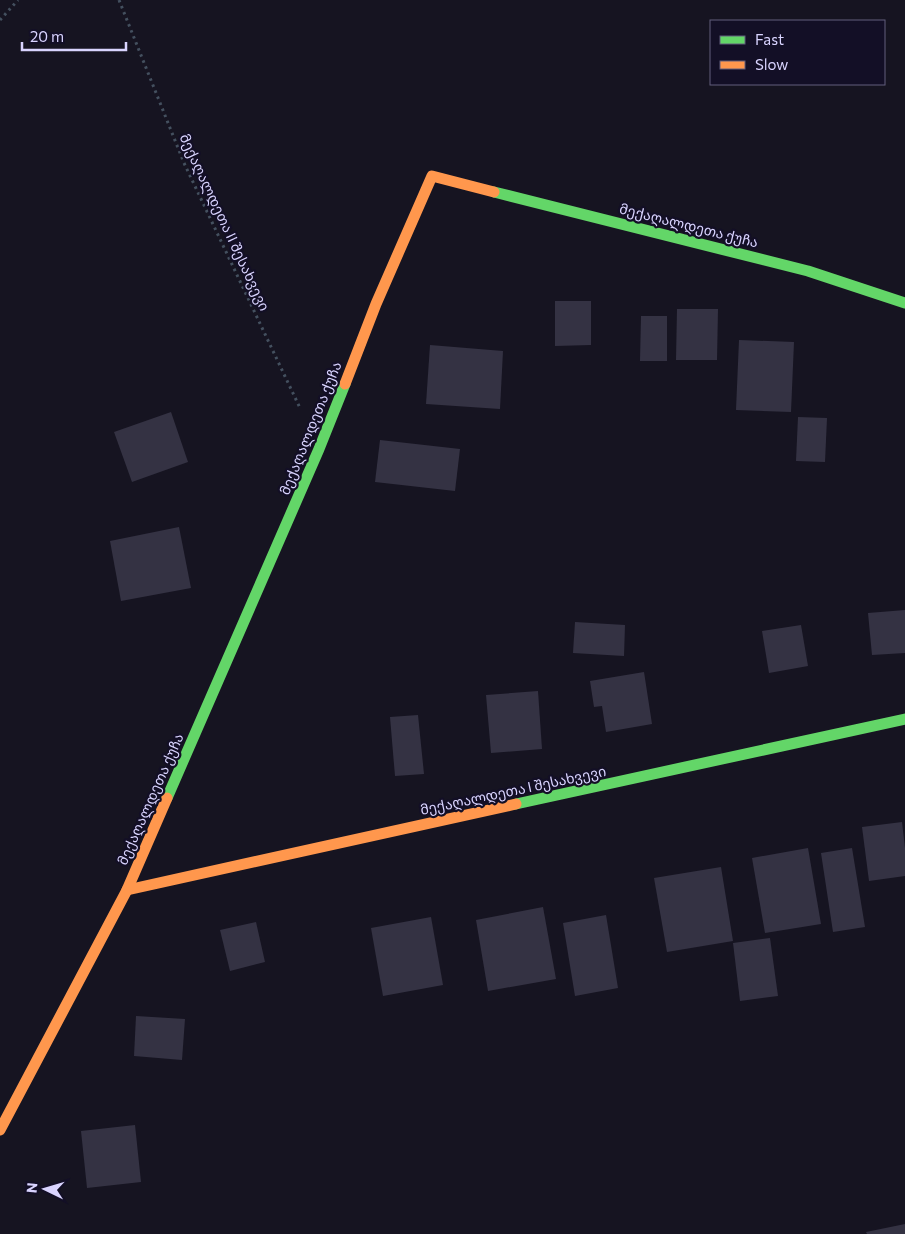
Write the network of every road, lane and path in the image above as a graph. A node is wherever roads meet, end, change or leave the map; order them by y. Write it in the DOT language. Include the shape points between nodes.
graph roads {
  1 [pos="18,0"];
  2 [pos="118,0"];
  3 [pos="0,20"];
  4 [pos="905,303"];
  5 [pos="302,414"];
  6 [pos="905,719"];
  7 [pos="127,890"];
  8 [pos="0,1130"];
  1 -- 3 [label="path"];
  2 -- 5 [label="path, მექაღალდეთა II შესახვევი" via="184,163"];
  4 -- 7 [label="street, მექაღალდეთა ქუჩა" via="808,271 432,176 376,304 319,450"];
  6 -- 7 [label="street, მექაღალდეთა I შესახვევი"];
  7 -- 8 [label="street, მექაღალდეთა ქუჩა"];
}
